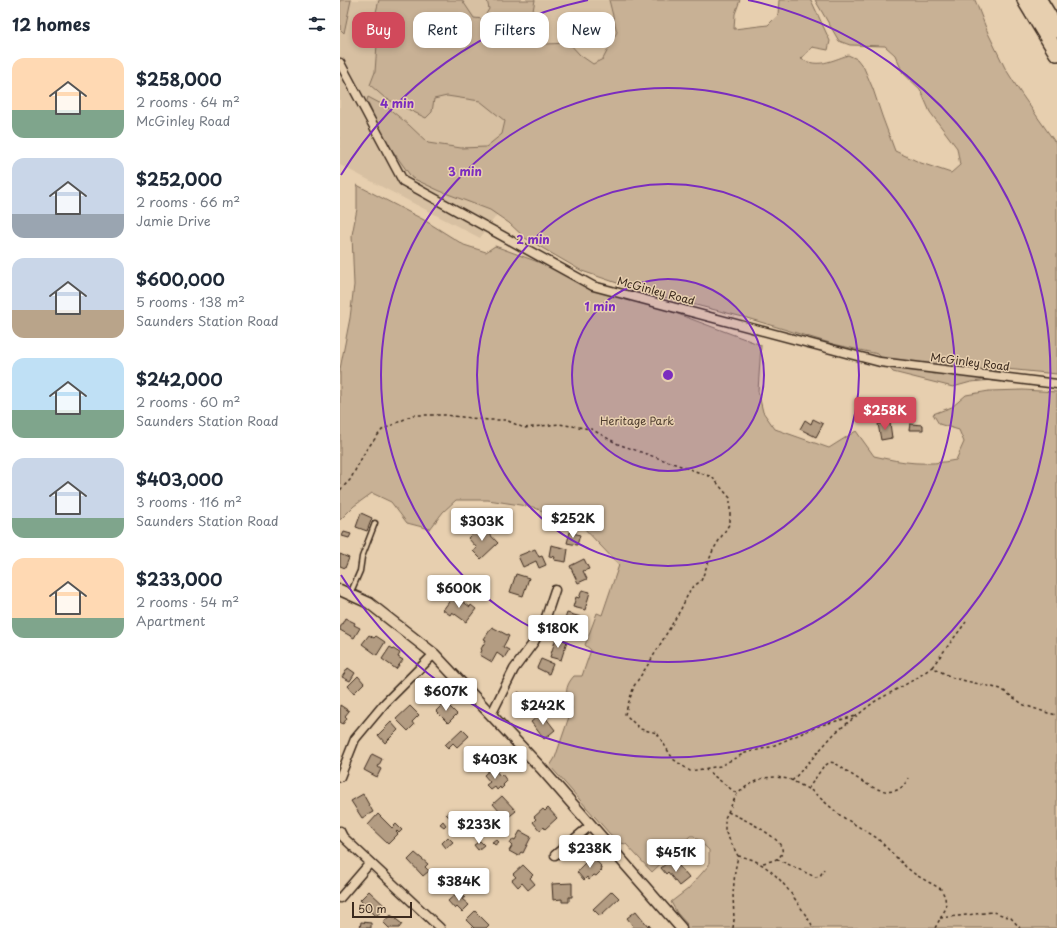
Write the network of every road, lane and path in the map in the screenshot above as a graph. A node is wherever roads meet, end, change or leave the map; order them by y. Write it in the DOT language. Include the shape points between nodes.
graph roads {
  1 [pos="1025,0"];
  2 [pos="1039,0"];
  3 [pos="1057,30"];
  4 [pos="1057,53"];
  5 [pos="340,63"];
  6 [pos="1057,384"];
  7 [pos="340,490"];
  8 [pos="375,523"];
  9 [pos="555,590"];
  10 [pos="345,592"];
  11 [pos="966,622"];
  12 [pos="434,654"];
  13 [pos="932,667"];
  14 [pos="491,715"];
  15 [pos="1057,715"];
  16 [pos="856,716"];
  17 [pos="705,769"];
  18 [pos="340,777"];
  19 [pos="908,778"];
  20 [pos="792,781"];
  21 [pos="808,789"];
  22 [pos="736,794"];
  23 [pos="728,812"];
  24 [pos="591,825"];
  25 [pos="340,831"];
  26 [pos="555,855"];
  27 [pos="738,856"];
  28 [pos="777,859"];
  29 [pos="370,862"];
  30 [pos="759,864"];
  31 [pos="824,869"];
  32 [pos="340,898"];
  33 [pos="940,918"];
  34 [pos="440,928"];
  35 [pos="681,928"];
  36 [pos="734,928"];
  37 [pos="814,928"];
  38 [pos="935,928"];
  39 [pos="1020,928"];
  1 -- 4 [label="highway"];
  2 -- 3 [label="highway"];
  5 -- 6 [label="street, McGinley Road" via="403,181 593,286 880,362"];
  7 -- 17 [label="path" via="350,480 366,450 382,430 413,415 506,420 524,428 559,424 591,429 618,444 712,477 730,498 730,523 713,550 701,581 691,588 634,686 625,714 640,729 657,733 673,759 690,771"];
  8 -- 10 [label="lane" via="360,571"];
  9 -- 14 [label="street" via="534,642 514,669"];
  10 -- 12 [label="street" via="370,603"];
  11 -- 13 [label="path"];
  12 -- 14 [label="street"];
  12 -- 18 [label="street" via="385,703 355,739"];
  13 -- 15 [label="path" via="953,678 1001,689 1024,705"];
  13 -- 16 [label="path" via="874,702"];
  14 -- 24 [label="street"];
  16 -- 17 [label="path" via="821,725 770,746 745,753 720,766"];
  16 -- 20 [label="path" via="835,733"];
  17 -- 22 [label="path"];
  19 -- 21 [label="path" via="899,789 892,792 882,791 830,762 823,767"];
  20 -- 21 [label="path"];
  20 -- 22 [label="path" via="776,777 763,778"];
  21 -- 33 [label="path" via="841,816 877,838 916,875 941,889 946,908"];
  22 -- 23 [label="path"];
  23 -- 27 [label="path" via="725,818 725,831"];
  23 -- 28 [label="path" via="778,841 782,846 782,854"];
  24 -- 26 [label="street"];
  24 -- 35 [label="street"];
  25 -- 29 [label="street" via="343,837"];
  27 -- 30 [label="path"];
  27 -- 36 [label="path" via="733,894"];
  28 -- 30 [label="path"];
  28 -- 31 [label="path" via="815,877 820,876"];
  29 -- 32 [label="street"];
  29 -- 34 [label="street"];
  30 -- 37 [label="path" via="774,874 788,890"];
  33 -- 38 [label="path"];
  33 -- 39 [label="path" via="993,912 1011,918"];
}
